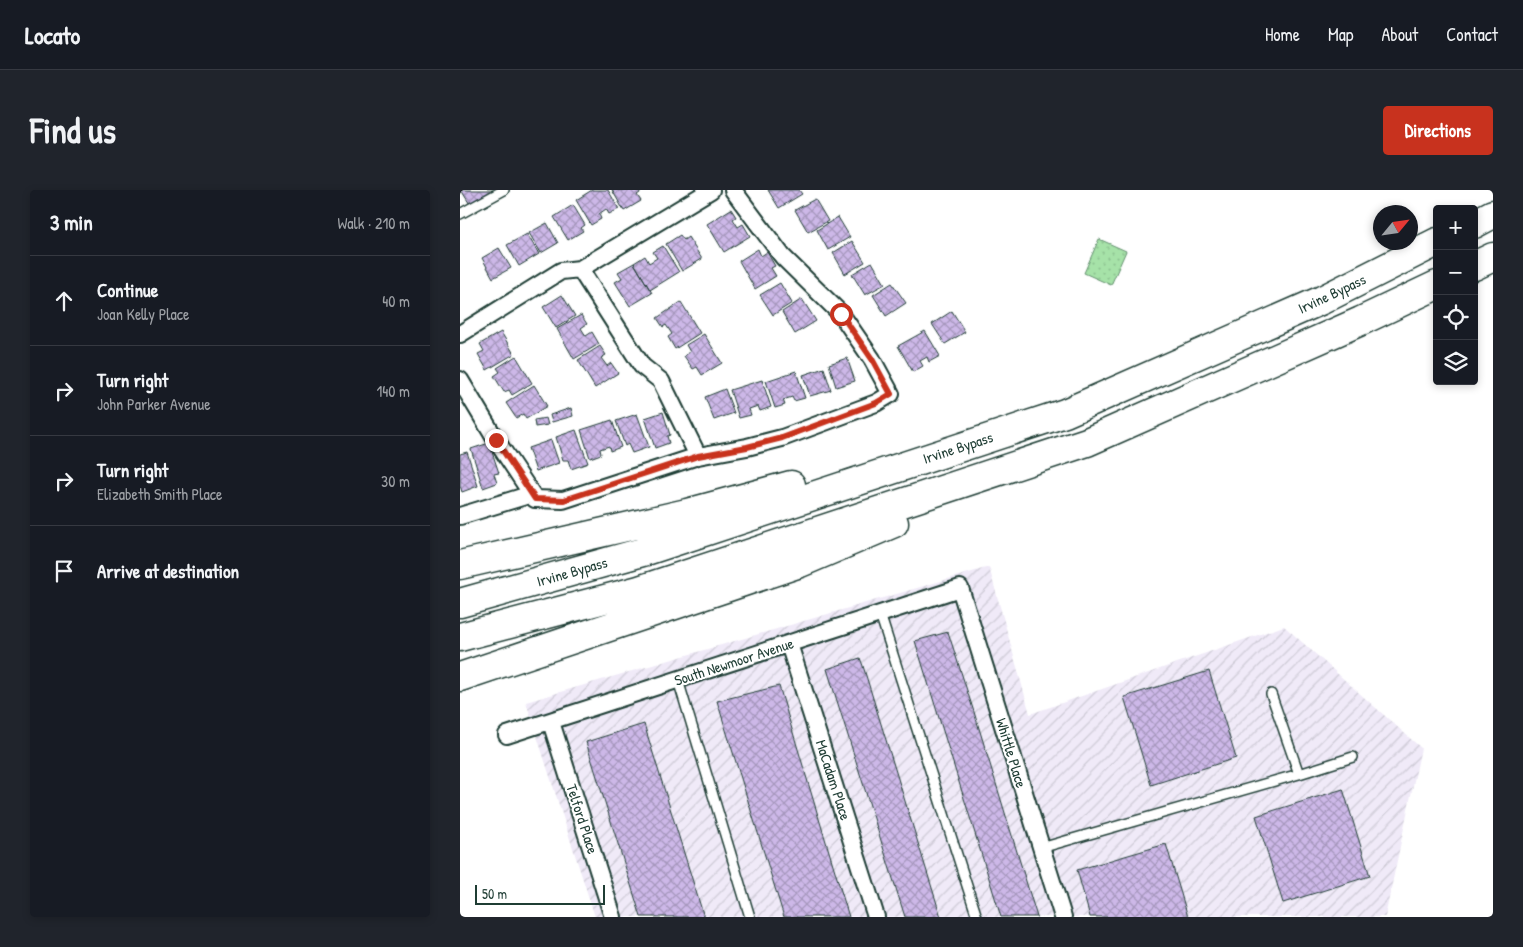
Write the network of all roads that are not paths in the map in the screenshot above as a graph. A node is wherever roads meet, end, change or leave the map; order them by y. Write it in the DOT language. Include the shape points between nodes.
graph roads {
  1 [pos="504,190"];
  2 [pos="711,190"];
  3 [pos="733,190"];
  4 [pos="460,214"];
  5 [pos="1493,214"];
  6 [pos="1478,222"];
  7 [pos="1433,244"];
  8 [pos="1493,257"];
  9 [pos="1478,264"];
  10 [pos="580,269"];
  11 [pos="1433,286"];
  12 [pos="460,334"];
  13 [pos="460,380"];
  14 [pos="1065,413"];
  15 [pos="1087,442"];
  16 [pos="698,456"];
  17 [pos="532,494"];
  18 [pos="460,516"];
  19 [pos="460,565"];
  20 [pos="960,588"];
  21 [pos="460,603"];
  22 [pos="880,614"];
  23 [pos="460,637"];
  24 [pos="789,644"];
  25 [pos="460,677"];
  26 [pos="678,680"];
  27 [pos="1271,694"];
  28 [pos="551,722"];
  29 [pos="508,735"];
  30 [pos="1353,757"];
  31 [pos="1299,774"];
  32 [pos="1041,848"];
  33 [pos="613,917"];
  34 [pos="750,917"];
  35 [pos="876,917"];
  36 [pos="977,917"];
  37 [pos="1063,917"];
  1 -- 4 [label="lane"];
  2 -- 10 [label="street"];
  3 -- 16 [label="street" via="783,257 841,314 891,394 876,403 782,438"];
  5 -- 6 [label="highway"];
  7 -- 14 [label="highway, Irvine Bypass" via="1322,300"];
  8 -- 9 [label="highway"];
  10 -- 12 [label="street" via="561,271"];
  10 -- 16 [label="street" via="642,366 661,381"];
  11 -- 15 [label="highway"];
  13 -- 17 [label="street"];
  14 -- 19 [label="highway" via="687,512"];
  14 -- 21 [label="highway, Irvine Bypass" via="646,551"];
  15 -- 23 [label="highway" via="639,590"];
  15 -- 25 [label="highway" via="800,563"];
  16 -- 17 [label="street" via="564,500 535,499"];
  17 -- 18 [label="street"];
  20 -- 22 [label="street, South Newmoor Avenue"];
  20 -- 32 [label="street, Whittle Place"];
  22 -- 24 [label="street, South Newmoor Avenue"];
  22 -- 36 [label="lane"];
  24 -- 26 [label="street, South Newmoor Avenue"];
  24 -- 35 [label="street, MaCadam Place"];
  26 -- 28 [label="street, South Newmoor Avenue"];
  26 -- 34 [label="lane"];
  27 -- 31 [label="lane"];
  28 -- 29 [label="street, South Newmoor Avenue"];
  28 -- 33 [label="street, Telford Place"];
  30 -- 31 [label="lane"];
  31 -- 32 [label="lane"];
  32 -- 37 [label="street, Whittle Place"];
}
